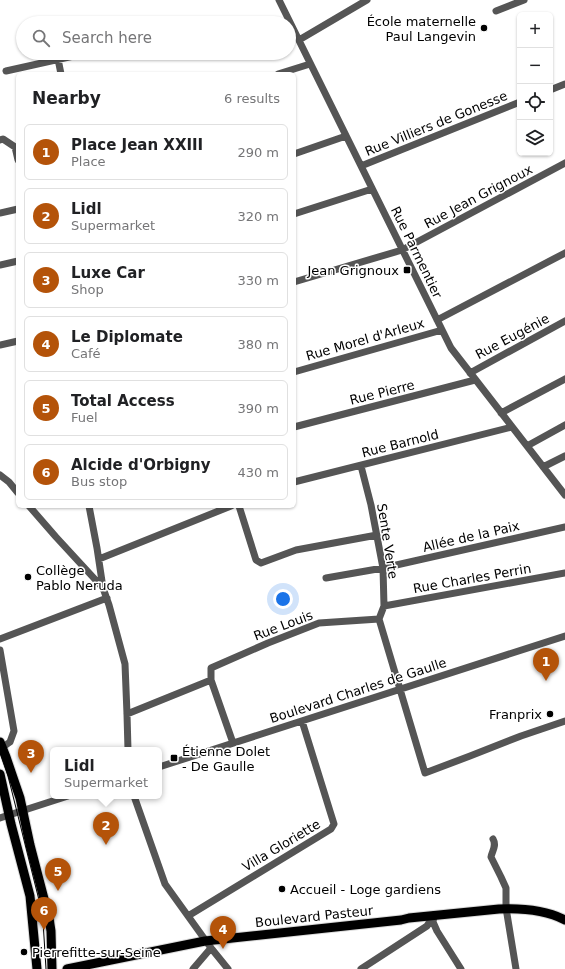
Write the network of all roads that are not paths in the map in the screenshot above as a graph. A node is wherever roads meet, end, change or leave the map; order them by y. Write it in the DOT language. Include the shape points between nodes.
graph roads {
  1 [pos="279,0"];
  2 [pos="367,0"];
  3 [pos="524,0"];
  4 [pos="496,11"];
  5 [pos="287,16"];
  6 [pos="296,36"];
  7 [pos="298,40"];
  8 [pos="54,60"];
  9 [pos="58,60"];
  10 [pos="310,64"];
  11 [pos="6,71"];
  12 [pos="61,72"];
  13 [pos="284,72"];
  14 [pos="565,84"];
  15 [pos="553,89"];
  16 [pos="517,103"];
  17 [pos="346,136"];
  18 [pos="0,140"];
  19 [pos="16,146"];
  20 [pos="296,153"];
  21 [pos="565,163"];
  22 [pos="360,166"];
  23 [pos="372,189"];
  24 [pos="16,209"];
  25 [pos="0,213"];
  26 [pos="296,213"];
  27 [pos="402,250"];
  28 [pos="565,253"];
  29 [pos="16,261"];
  30 [pos="0,265"];
  31 [pos="296,281"];
  32 [pos="437,320"];
  33 [pos="565,320"];
  34 [pos="442,330"];
  35 [pos="16,341"];
  36 [pos="0,345"];
  37 [pos="296,371"];
  38 [pos="470,372"];
  39 [pos="565,379"];
  40 [pos="475,380"];
  41 [pos="501,412"];
  42 [pos="565,425"];
  43 [pos="296,426"];
  44 [pos="512,427"];
  45 [pos="526,446"];
  46 [pos="565,456"];
  47 [pos="360,466"];
  48 [pos="543,467"];
  49 [pos="0,475"];
  50 [pos="296,482"];
  51 [pos="16,490"];
  52 [pos="565,495"];
  53 [pos="31,508"];
  54 [pos="89,508"];
  55 [pos="226,508"];
  56 [pos="240,508"];
  57 [pos="565,527"];
  58 [pos="377,535"];
  59 [pos="99,559"];
  60 [pos="383,568"];
  61 [pos="565,573"];
  62 [pos="326,578"];
  63 [pos="104,588"];
  64 [pos="107,598"];
  65 [pos="384,606"];
  66 [pos="379,619"];
  67 [pos="565,636"];
  68 [pos="0,639"];
  69 [pos="0,650"];
  70 [pos="211,680"];
  71 [pos="399,689"];
  72 [pos="128,714"];
  73 [pos="302,721"];
  74 [pos="565,721"];
  75 [pos="233,743"];
  76 [pos="1,744"];
  77 [pos="128,747"];
  78 [pos="162,766"];
  79 [pos="0,774"];
  80 [pos="59,799"];
  81 [pos="135,799"];
  82 [pos="23,811"];
  83 [pos="9,815"];
  84 [pos="0,818"];
  85 [pos="493,839"];
  86 [pos="506,908"];
  87 [pos="434,915"];
  88 [pos="188,916"];
  89 [pos="565,918"];
  90 [pos="208,945"];
  91 [pos="37,969"];
  92 [pos="52,969"];
  93 [pos="67,969"];
  94 [pos="193,969"];
  95 [pos="228,969"];
  96 [pos="361,969"];
  97 [pos="461,969"];
  98 [pos="516,969"];
  1 -- 5 [label="street, Rue Parmentier"];
  2 -- 7 [label="street"];
  3 -- 4 [label="street"];
  6 -- 7 [label="street, Rue Parmentier"];
  7 -- 10 [label="street, Rue Parmentier"];
  8 -- 11 [label="street"];
  9 -- 12 [label="street"];
  10 -- 13 [label="street"];
  10 -- 17 [label="street, Rue Parmentier"];
  14 -- 15 [label="street"];
  16 -- 22 [label="street, Rue Villiers de Gonesse"];
  17 -- 20 [label="street"];
  17 -- 22 [label="street, Rue Parmentier"];
  18 -- 19 [label="street"];
  21 -- 27 [label="street, Rue Jean Grignoux"];
  22 -- 23 [label="street, Rue Parmentier"];
  23 -- 26 [label="street"];
  23 -- 27 [label="street, Rue Parmentier"];
  24 -- 25 [label="street"];
  27 -- 31 [label="street, Rue Jean Grignoux"];
  27 -- 32 [label="street, Rue Parmentier"];
  28 -- 32 [label="street"];
  29 -- 30 [label="street"];
  32 -- 34 [label="street, Rue Parmentier"];
  33 -- 38 [label="street, Rue Eugénie"];
  34 -- 37 [label="street, Rue Morel d'Arleux"];
  34 -- 38 [label="street, Rue Parmentier" via="451,348"];
  35 -- 36 [label="street"];
  38 -- 40 [label="street, Rue Parmentier"];
  39 -- 41 [label="street"];
  40 -- 41 [label="street, Rue Parmentier"];
  40 -- 43 [label="street, Rue Pierre"];
  41 -- 44 [label="street, Rue Parmentier"];
  42 -- 45 [label="street"];
  44 -- 45 [label="street, Rue Parmentier"];
  44 -- 47 [label="street, Rue Barnold"];
  45 -- 48 [label="street, Rue Parmentier"];
  46 -- 48 [label="street"];
  47 -- 50 [label="street, Rue Barnold"];
  47 -- 58 [label="street, Sente Verte"];
  48 -- 52 [label="street, Rue Parmentier"];
  49 -- 51 [label="street"];
  53 -- 63 [label="street"];
  54 -- 59 [label="street"];
  55 -- 59 [label="street"];
  56 -- 58 [label="street" via="256,560 261,563 296,550"];
  57 -- 60 [label="street, Allée de la Paix"];
  58 -- 60 [label="street, Sente Verte"];
  59 -- 63 [label="street"];
  60 -- 62 [label="street, Allée de la Paix"];
  60 -- 65 [label="street, Sente Verte"];
  61 -- 65 [label="street, Rue Charles Perrin"];
  63 -- 64 [label="street"];
  64 -- 68 [label="street"];
  64 -- 72 [label="street" via="125,664"];
  65 -- 66 [label="street, Sente Verte"];
  66 -- 70 [label="street, Rue Louis" via="319,623 211,668"];
  66 -- 71 [label="street"];
  67 -- 71 [label="street, Boulevard Charles de Gaulle"];
  69 -- 76 [label="street" via="14,731 10,742"];
  70 -- 72 [label="street"];
  70 -- 75 [label="street"];
  71 -- 73 [label="street, Boulevard Charles de Gaulle"];
  71 -- 74 [label="street" via="424,773"];
  72 -- 77 [label="street"];
  73 -- 75 [label="street, Boulevard Charles de Gaulle"];
  73 -- 88 [label="street, Villa Gloriette" via="334,824 331,829"];
  75 -- 78 [label="street, Boulevard Charles de Gaulle"];
  76 -- 82 [label="main road"];
  79 -- 83 [label="main road"];
  80 -- 82 [label="street"];
  81 -- 88 [label="street" via="165,884"];
  82 -- 83 [label="street"];
  82 -- 92 [label="main road" via="49,918"];
  83 -- 84 [label="street"];
  83 -- 91 [label="main road" via="30,896"];
  85 -- 86 [label="street" via="495,846 491,857 506,888"];
  86 -- 87 [label="main road, Boulevard Pasteur"];
  86 -- 89 [label="main road, Boulevard Pasteur" via="534,910"];
  86 -- 98 [label="street"];
  87 -- 90 [label="main road, Boulevard Pasteur"];
  87 -- 96 [label="street" via="427,926"];
  87 -- 97 [label="street" via="435,927"];
  88 -- 90 [label="street"];
  90 -- 93 [label="main road, Boulevard Pasteur"];
  90 -- 94 [label="street"];
  90 -- 95 [label="street"];
}
